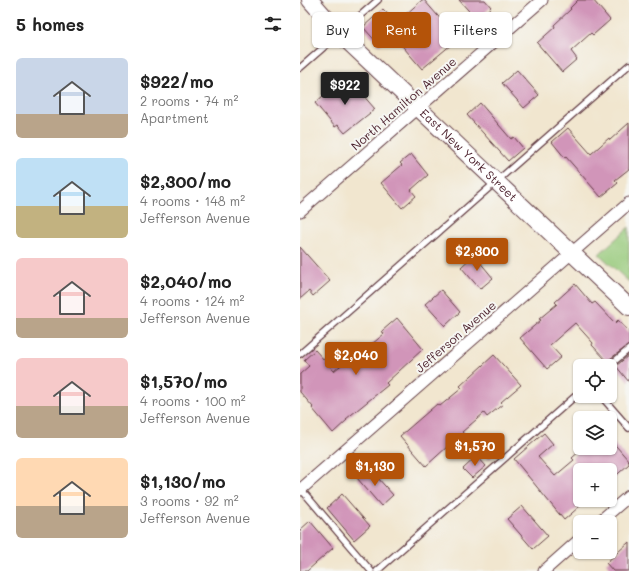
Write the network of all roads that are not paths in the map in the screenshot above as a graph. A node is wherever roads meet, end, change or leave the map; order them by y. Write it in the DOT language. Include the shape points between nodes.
graph roads {
  1 [pos="310,0"];
  2 [pos="378,0"];
  3 [pos="542,0"];
  4 [pos="321,12"];
  5 [pos="364,13"];
  6 [pos="324,48"];
  7 [pos="355,48"];
  8 [pos="629,65"];
  9 [pos="300,68"];
  10 [pos="418,108"];
  11 [pos="496,182"];
  12 [pos="629,203"];
  13 [pos="300,211"];
  14 [pos="572,253"];
  15 [pos="629,307"];
  16 [pos="629,349"];
  17 [pos="300,354"];
  18 [pos="617,359"];
  19 [pos="573,398"];
  20 [pos="607,403"];
  21 [pos="629,428"];
  22 [pos="300,489"];
  23 [pos="629,496"];
  24 [pos="607,515"];
  25 [pos="573,545"];
  26 [pos="371,571"];
  27 [pos="377,571"];
  28 [pos="544,571"];
  1 -- 4 [label="main road, East New York Street"];
  2 -- 5 [label="lane"];
  3 -- 10 [label="street, North Hamilton Avenue"];
  6 -- 9 [label="lane"];
  7 -- 10 [label="main road, East New York Street"];
  8 -- 11 [label="lane"];
  10 -- 11 [label="main road, East New York Street"];
  10 -- 13 [label="street, North Hamilton Avenue"];
  11 -- 14 [label="main road, East New York Street"];
  11 -- 17 [label="lane"];
  12 -- 14 [label="street, Jefferson Avenue"];
  14 -- 15 [label="main road, East New York Street"];
  14 -- 22 [label="street, Jefferson Avenue"];
  16 -- 18 [label="lane"];
  19 -- 27 [label="lane"];
  20 -- 21 [label="lane"];
  22 -- 26 [label="lane"];
  23 -- 24 [label="street"];
  25 -- 28 [label="street"];
}
